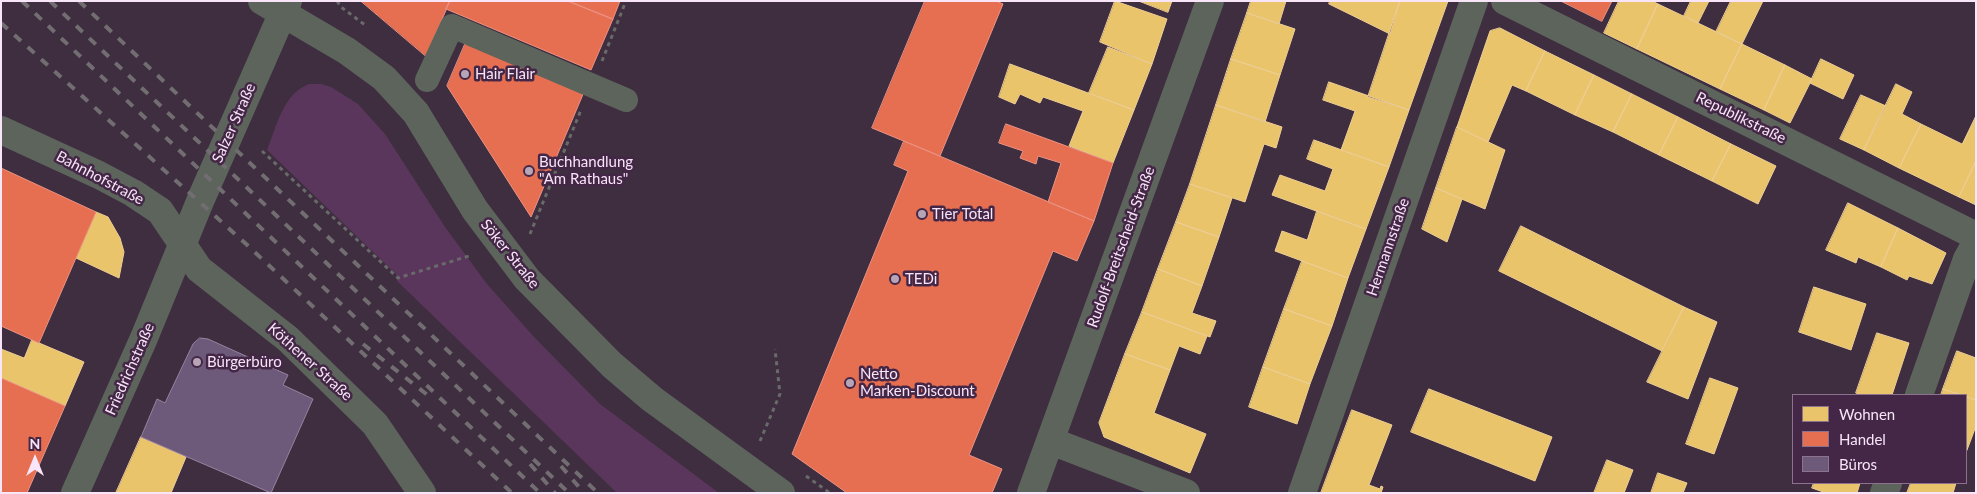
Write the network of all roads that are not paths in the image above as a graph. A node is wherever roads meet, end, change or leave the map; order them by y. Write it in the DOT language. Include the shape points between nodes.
graph roads {
  1 [pos="1210,1"];
  2 [pos="1474,1"];
  3 [pos="1505,1"];
  4 [pos="277,5"];
  5 [pos="427,80"];
  6 [pos="626,100"];
  7 [pos="1,130"];
  8 [pos="1976,236"];
  9 [pos="1976,243"];
  10 [pos="183,246"];
  11 [pos="1919,394"];
  12 [pos="1051,441"];
  13 [pos="75,493"];
  14 [pos="422,493"];
  15 [pos="781,493"];
  16 [pos="1032,493"];
  17 [pos="1186,493"];
  18 [pos="1302,493"];
  1 -- 12 [label="street, Rudolf-Breitscheid-Straße"];
  2 -- 18 [label="street, Hermannstraße"];
  3 -- 8 [label="street, Republikstraße"];
  4 -- 10 [label="street, Salzer Straße"];
  4 -- 15 [label="street, Söker Straße" via="347,51 402,95 474,210 501,246 527,279 612,365 652,399"];
  5 -- 6 [label="street" via="452,26"];
  7 -- 10 [label="street, Bahnhofstraße" via="133,193 160,211"];
  9 -- 11 [label="street"];
  10 -- 13 [label="street, Friedrichstraße"];
  10 -- 14 [label="street, Köthener Straße" via="199,270 288,340 357,404 376,424"];
  12 -- 16 [label="street, Rudolf-Breitscheid-Straße"];
  12 -- 17 [label="street"];
}
